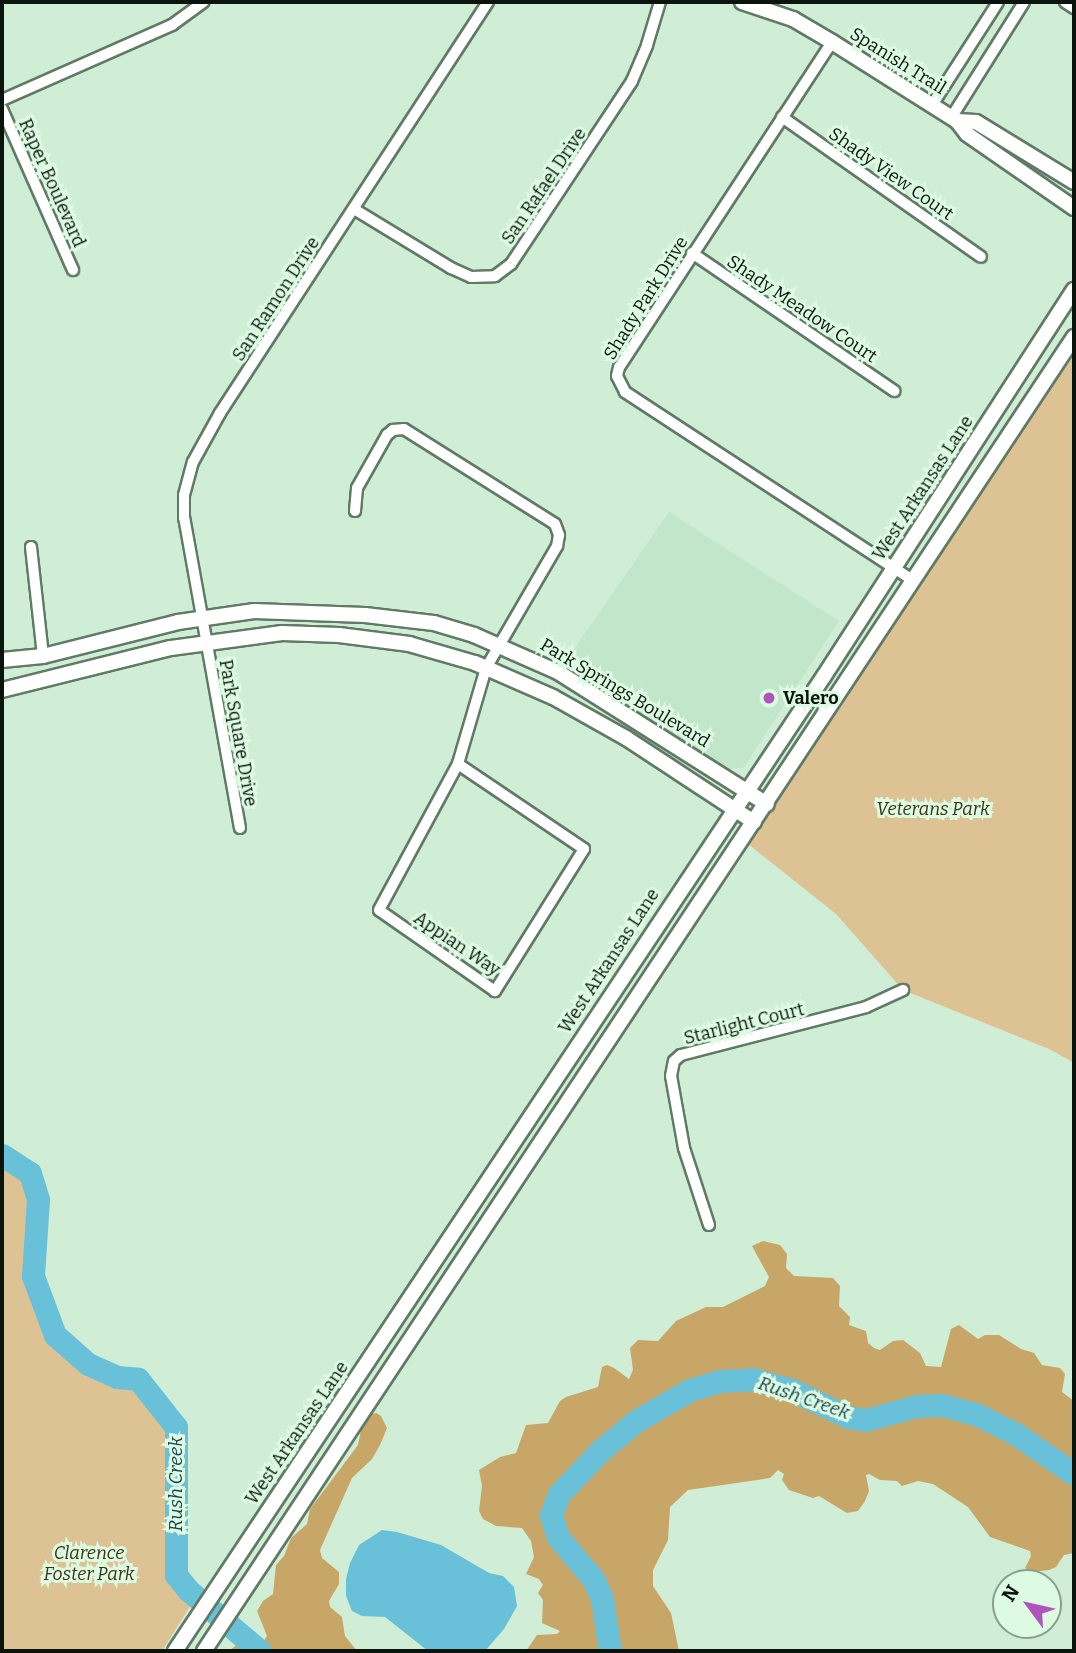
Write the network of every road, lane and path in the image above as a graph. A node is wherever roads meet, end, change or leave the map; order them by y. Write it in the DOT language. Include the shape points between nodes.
graph roads {
  1 [pos="204,2"];
  2 [pos="488,2"];
  3 [pos="660,2"];
  4 [pos="741,2"];
  5 [pos="998,2"];
  6 [pos="1024,2"];
  7 [pos="1065,2"];
  8 [pos="1074,8"];
  9 [pos="832,42"];
  10 [pos="2,100"];
  11 [pos="932,105"];
  12 [pos="2,109"];
  13 [pos="782,117"];
  14 [pos="954,119"];
  15 [pos="1074,182"];
  16 [pos="1074,208"];
  17 [pos="354,209"];
  18 [pos="692,253"];
  19 [pos="981,257"];
  20 [pos="73,270"];
  21 [pos="1074,290"];
  22 [pos="1074,337"];
  23 [pos="894,391"];
  24 [pos="355,511"];
  25 [pos="31,547"];
  26 [pos="894,568"];
  27 [pos="912,580"];
  28 [pos="202,619"];
  29 [pos="206,643"];
  30 [pos="499,645"];
  31 [pos="43,656"];
  32 [pos="2,660"];
  33 [pos="486,668"];
  34 [pos="2,690"];
  35 [pos="458,764"];
  36 [pos="746,790"];
  37 [pos="767,804"];
  38 [pos="734,808"];
  39 [pos="754,822"];
  40 [pos="240,828"];
  41 [pos="903,990"];
  42 [pos="709,1225"];
  43 [pos="175,1651"];
  44 [pos="204,1651"];
  1 -- 10 [label="street" via="172,25"];
  2 -- 17 [label="street, San Ramon Drive"];
  3 -- 17 [label="street, San Rafael Drive" via="632,81 510,264 495,276 471,277 451,268"];
  4 -- 9 [label="main road, Spanish Trail" via="793,19"];
  5 -- 11 [label="street"];
  6 -- 14 [label="street"];
  7 -- 8 [label="street"];
  9 -- 11 [label="main road, Spanish Trail"];
  9 -- 13 [label="street, Shady Park Drive"];
  11 -- 14 [label="main road, Spanish Trail"];
  12 -- 20 [label="street, Raper Boulevard"];
  13 -- 18 [label="street, Shady Park Drive"];
  13 -- 19 [label="street, Shady View Court"];
  14 -- 15 [label="main road, Spanish Trail" via="976,122"];
  14 -- 16 [label="main road, Spanish Trail" via="967,134"];
  17 -- 28 [label="street, San Ramon Drive" via="193,461 184,495 184,518"];
  18 -- 23 [label="street, Shady Meadow Court"];
  18 -- 26 [label="street, Shady Park Drive" via="619,367 619,385"];
  21 -- 26 [label="main road, West Arkansas Lane"];
  22 -- 27 [label="main road"];
  24 -- 30 [label="street, Appian Way" via="357,488 387,435 404,429 549,518 559,535 557,546"];
  25 -- 31 [label="street"];
  26 -- 27 [label="street, Shady Park Drive"];
  26 -- 36 [label="main road, West Arkansas Lane"];
  27 -- 37 [label="main road"];
  28 -- 29 [label="street, San Ramon Drive"];
  28 -- 30 [label="main road, Park Springs Boulevard" via="254,611 402,618 434,623"];
  28 -- 31 [label="main road, Park Springs Boulevard"];
  29 -- 33 [label="main road" via="282,633 339,635 409,644"];
  29 -- 34 [label="main road" via="132,656"];
  29 -- 40 [label="street, Park Square Drive"];
  30 -- 33 [label="street, Appian Way"];
  30 -- 36 [label="main road, Park Springs Boulevard" via="558,672"];
  31 -- 32 [label="main road, Park Springs Boulevard"];
  33 -- 35 [label="street, Appian Way"];
  33 -- 38 [label="main road" via="553,697 626,738"];
  35 -- 35 [label="street, Appian Way" via="584,849 495,991 379,909"];
  36 -- 37 [label="main road, Park Springs Boulevard"];
  36 -- 38 [label="main road, West Arkansas Lane"];
  37 -- 39 [label="main road"];
  38 -- 39 [label="main road"];
  38 -- 43 [label="main road, West Arkansas Lane"];
  39 -- 44 [label="main road"];
  41 -- 42 [label="street, Starlight Court" via="866,1007 681,1055 674,1061 671,1076 684,1148"];
}
